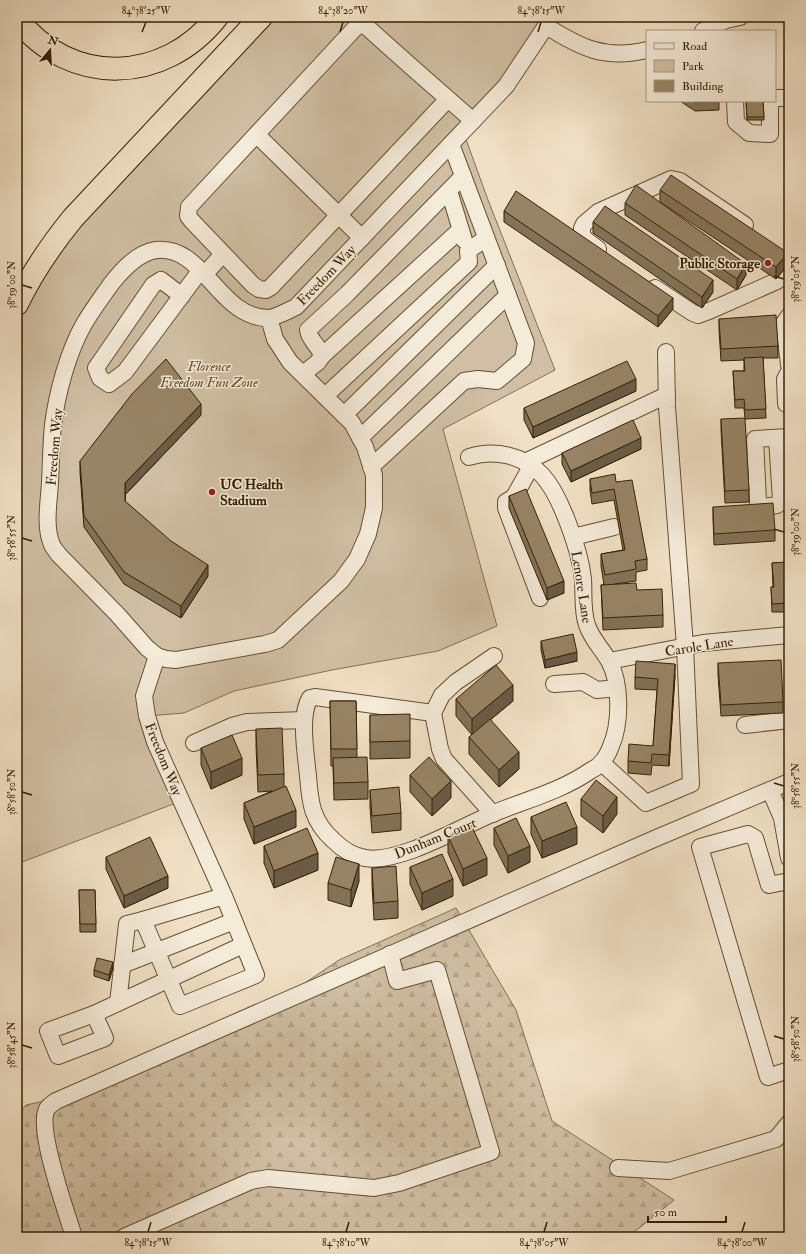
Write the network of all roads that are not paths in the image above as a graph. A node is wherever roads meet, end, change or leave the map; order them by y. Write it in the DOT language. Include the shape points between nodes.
graph roads {
  1 [pos="217,17"];
  2 [pos="261,17"];
  3 [pos="17,19"];
  4 [pos="548,22"];
  5 [pos="732,23"];
  6 [pos="707,30"];
  7 [pos="646,50"];
  8 [pos="776,98"];
  9 [pos="789,98"];
  10 [pos="448,99"];
  11 [pos="735,102"];
  12 [pos="770,102"];
  13 [pos="473,121"];
  14 [pos="257,135"];
  15 [pos="451,144"];
  16 [pos="463,176"];
  17 [pos="449,191"];
  18 [pos="474,207"];
  19 [pos="338,216"];
  20 [pos="458,225"];
  21 [pos="756,234"];
  22 [pos="362,238"];
  23 [pos="486,238"];
  24 [pos="468,251"];
  25 [pos="223,254"];
  26 [pos="611,258"];
  27 [pos="497,265"];
  28 [pos="789,266"];
  29 [pos="202,273"];
  30 [pos="642,279"];
  31 [pos="508,295"];
  32 [pos="182,296"];
  33 [pos="17,304"];
  34 [pos="789,316"];
  35 [pos="269,318"];
  36 [pos="666,352"];
  37 [pos="322,356"];
  38 [pos="789,365"];
  39 [pos="789,372"];
  40 [pos="303,374"];
  41 [pos="667,395"];
  42 [pos="325,396"];
  43 [pos="786,404"];
  44 [pos="344,415"];
  45 [pos="360,438"];
  46 [pos="469,457"];
  47 [pos="528,464"];
  48 [pos="371,467"];
  49 [pos="614,527"];
  50 [pos="573,537"];
  51 [pos="540,598"];
  52 [pos="789,635"];
  53 [pos="686,646"];
  54 [pos="157,656"];
  55 [pos="494,656"];
  56 [pos="609,661"];
  57 [pos="554,684"];
  58 [pos="616,688"];
  59 [pos="433,713"];
  60 [pos="304,720"];
  61 [pos="789,720"];
  62 [pos="745,726"];
  63 [pos="194,743"];
  64 [pos="602,763"];
  65 [pos="789,782"];
  66 [pos="770,790"];
  67 [pos="493,814"];
  68 [pos="789,858"];
  69 [pos="789,881"];
  70 [pos="224,896"];
  71 [pos="142,920"];
  72 [pos="234,921"];
  73 [pos="243,944"];
  74 [pos="157,952"];
  75 [pos="390,954"];
  76 [pos="122,965"];
  77 [pos="169,980"];
  78 [pos="118,1003"];
  79 [pos="94,1014"];
  80 [pos="789,1070"];
  81 [pos="789,1123"];
  82 [pos="618,1168"];
  83 [pos="74,1237"];
  84 [pos="124,1237"];
  1 -- 3 [label="highway" via="192,44 173,55 143,66 121,69 91,66 66,58 39,42"];
  2 -- 33 [label="highway" via="73,218 47,251"];
  4 -- 7 [label="street" via="561,36 586,48 608,54 630,54"];
  4 -- 13 [label="street, Freedom Way" via="506,86"];
  5 -- 6 [label="street"];
  8 -- 9 [label="street"];
  10 -- 13 [label="street"];
  10 -- 14 [label="street" via="367,26 362,25 357,26"];
  10 -- 19 [label="street"];
  11 -- 12 [label="street" via="736,122 749,133 770,134"];
  13 -- 15 [label="street, Freedom Way"];
  14 -- 19 [label="street"];
  14 -- 25 [label="street" via="189,207 188,216"];
  15 -- 16 [label="street"];
  15 -- 22 [label="street, Freedom Way"];
  16 -- 17 [label="street"];
  16 -- 18 [label="street"];
  17 -- 20 [label="street"];
  17 -- 37 [label="street" via="308,330 310,338"];
  18 -- 20 [label="street"];
  18 -- 23 [label="street"];
  19 -- 22 [label="street"];
  19 -- 25 [label="street" via="266,290 253,285"];
  20 -- 24 [label="street"];
  20 -- 37 [label="street"];
  21 -- 26 [label="street" via="680,181 671,180 598,212 584,224 582,235"];
  22 -- 35 [label="street, Freedom Way" via="296,307"];
  23 -- 24 [label="street"];
  23 -- 27 [label="street"];
  24 -- 42 [label="street" via="469,262"];
  25 -- 29 [label="street"];
  27 -- 31 [label="street"];
  27 -- 44 [label="street"];
  28 -- 30 [label="street" via="777,281 698,315"];
  29 -- 32 [label="street"];
  29 -- 35 [label="street, Freedom Way" via="240,309"];
  29 -- 54 [label="street, Freedom Way" via="176,253 155,250 137,257 115,279 84,325 75,344 65,372 53,424 48,526 52,545"];
  31 -- 45 [label="street"];
  31 -- 48 [label="street" via="526,343 523,359 497,381 464,381"];
  32 -- 32 [label="street" via="125,372 109,384 100,378 96,368 153,285 161,280"];
  34 -- 38 [label="street" via="784,323"];
  35 -- 40 [label="street" via="276,339 290,362"];
  36 -- 41 [label="street"];
  37 -- 40 [label="street"];
  39 -- 43 [label="street" via="784,379"];
  40 -- 42 [label="street"];
  41 -- 47 [label="street"];
  41 -- 53 [label="street"];
  42 -- 44 [label="street"];
  44 -- 45 [label="street"];
  45 -- 48 [label="street"];
  46 -- 47 [label="street, Lenore Lane" via="494,453 508,455"];
  47 -- 50 [label="street, Lenore Lane" via="543,476 557,497"];
  47 -- 51 [label="street" via="514,497 506,502 506,508"];
  48 -- 54 [label="street" via="374,475 374,508 368,534 357,559 341,581 278,640 176,660"];
  49 -- 50 [label="street"];
  50 -- 56 [label="street, Lenore Lane" via="583,578 586,624"];
  52 -- 53 [label="street, Carole Lane"];
  53 -- 56 [label="street, Carole Lane"];
  53 -- 64 [label="street" via="691,784 646,803"];
  54 -- 70 [label="street, Freedom Way" via="144,696 147,716 155,742"];
  55 -- 59 [label="street" via="442,694"];
  56 -- 58 [label="street, Dunham Court" via="616,678"];
  57 -- 58 [label="street" via="583,682 597,690"];
  58 -- 64 [label="street, Dunham Court" via="619,716 611,746"];
  59 -- 60 [label="street, Dunham Court" via="315,697 310,698 306,704"];
  59 -- 67 [label="street" via="444,759"];
  60 -- 63 [label="street" via="247,722"];
  60 -- 67 [label="street, Dunham Court" via="312,810 329,837 351,854 376,859 391,857"];
  61 -- 62 [label="street"];
  64 -- 67 [label="street, Dunham Court" via="576,781"];
  65 -- 66 [label="street"];
  66 -- 68 [label="street" via="782,818"];
  66 -- 75 [label="street"];
  69 -- 80 [label="street" via="769,885 755,838 748,834 700,847 768,1077"];
  70 -- 71 [label="street"];
  70 -- 72 [label="street, Freedom Way"];
  71 -- 74 [label="street"];
  71 -- 76 [label="street" via="127,924"];
  72 -- 73 [label="street, Freedom Way"];
  72 -- 74 [label="street"];
  73 -- 77 [label="street"];
  73 -- 77 [label="street, Freedom Way" via="256,975 180,1006"];
  74 -- 76 [label="street"];
  74 -- 77 [label="street"];
  75 -- 83 [label="street" via="56,1100 47,1109 47,1148"];
  75 -- 84 [label="street" via="397,981 437,970 491,1152 399,1183 374,1188 268,1178 251,1181"];
  76 -- 78 [label="street"];
  77 -- 78 [label="street"];
  78 -- 79 [label="street"];
  81 -- 82 [label="street" via="776,1139 669,1171"];
}
